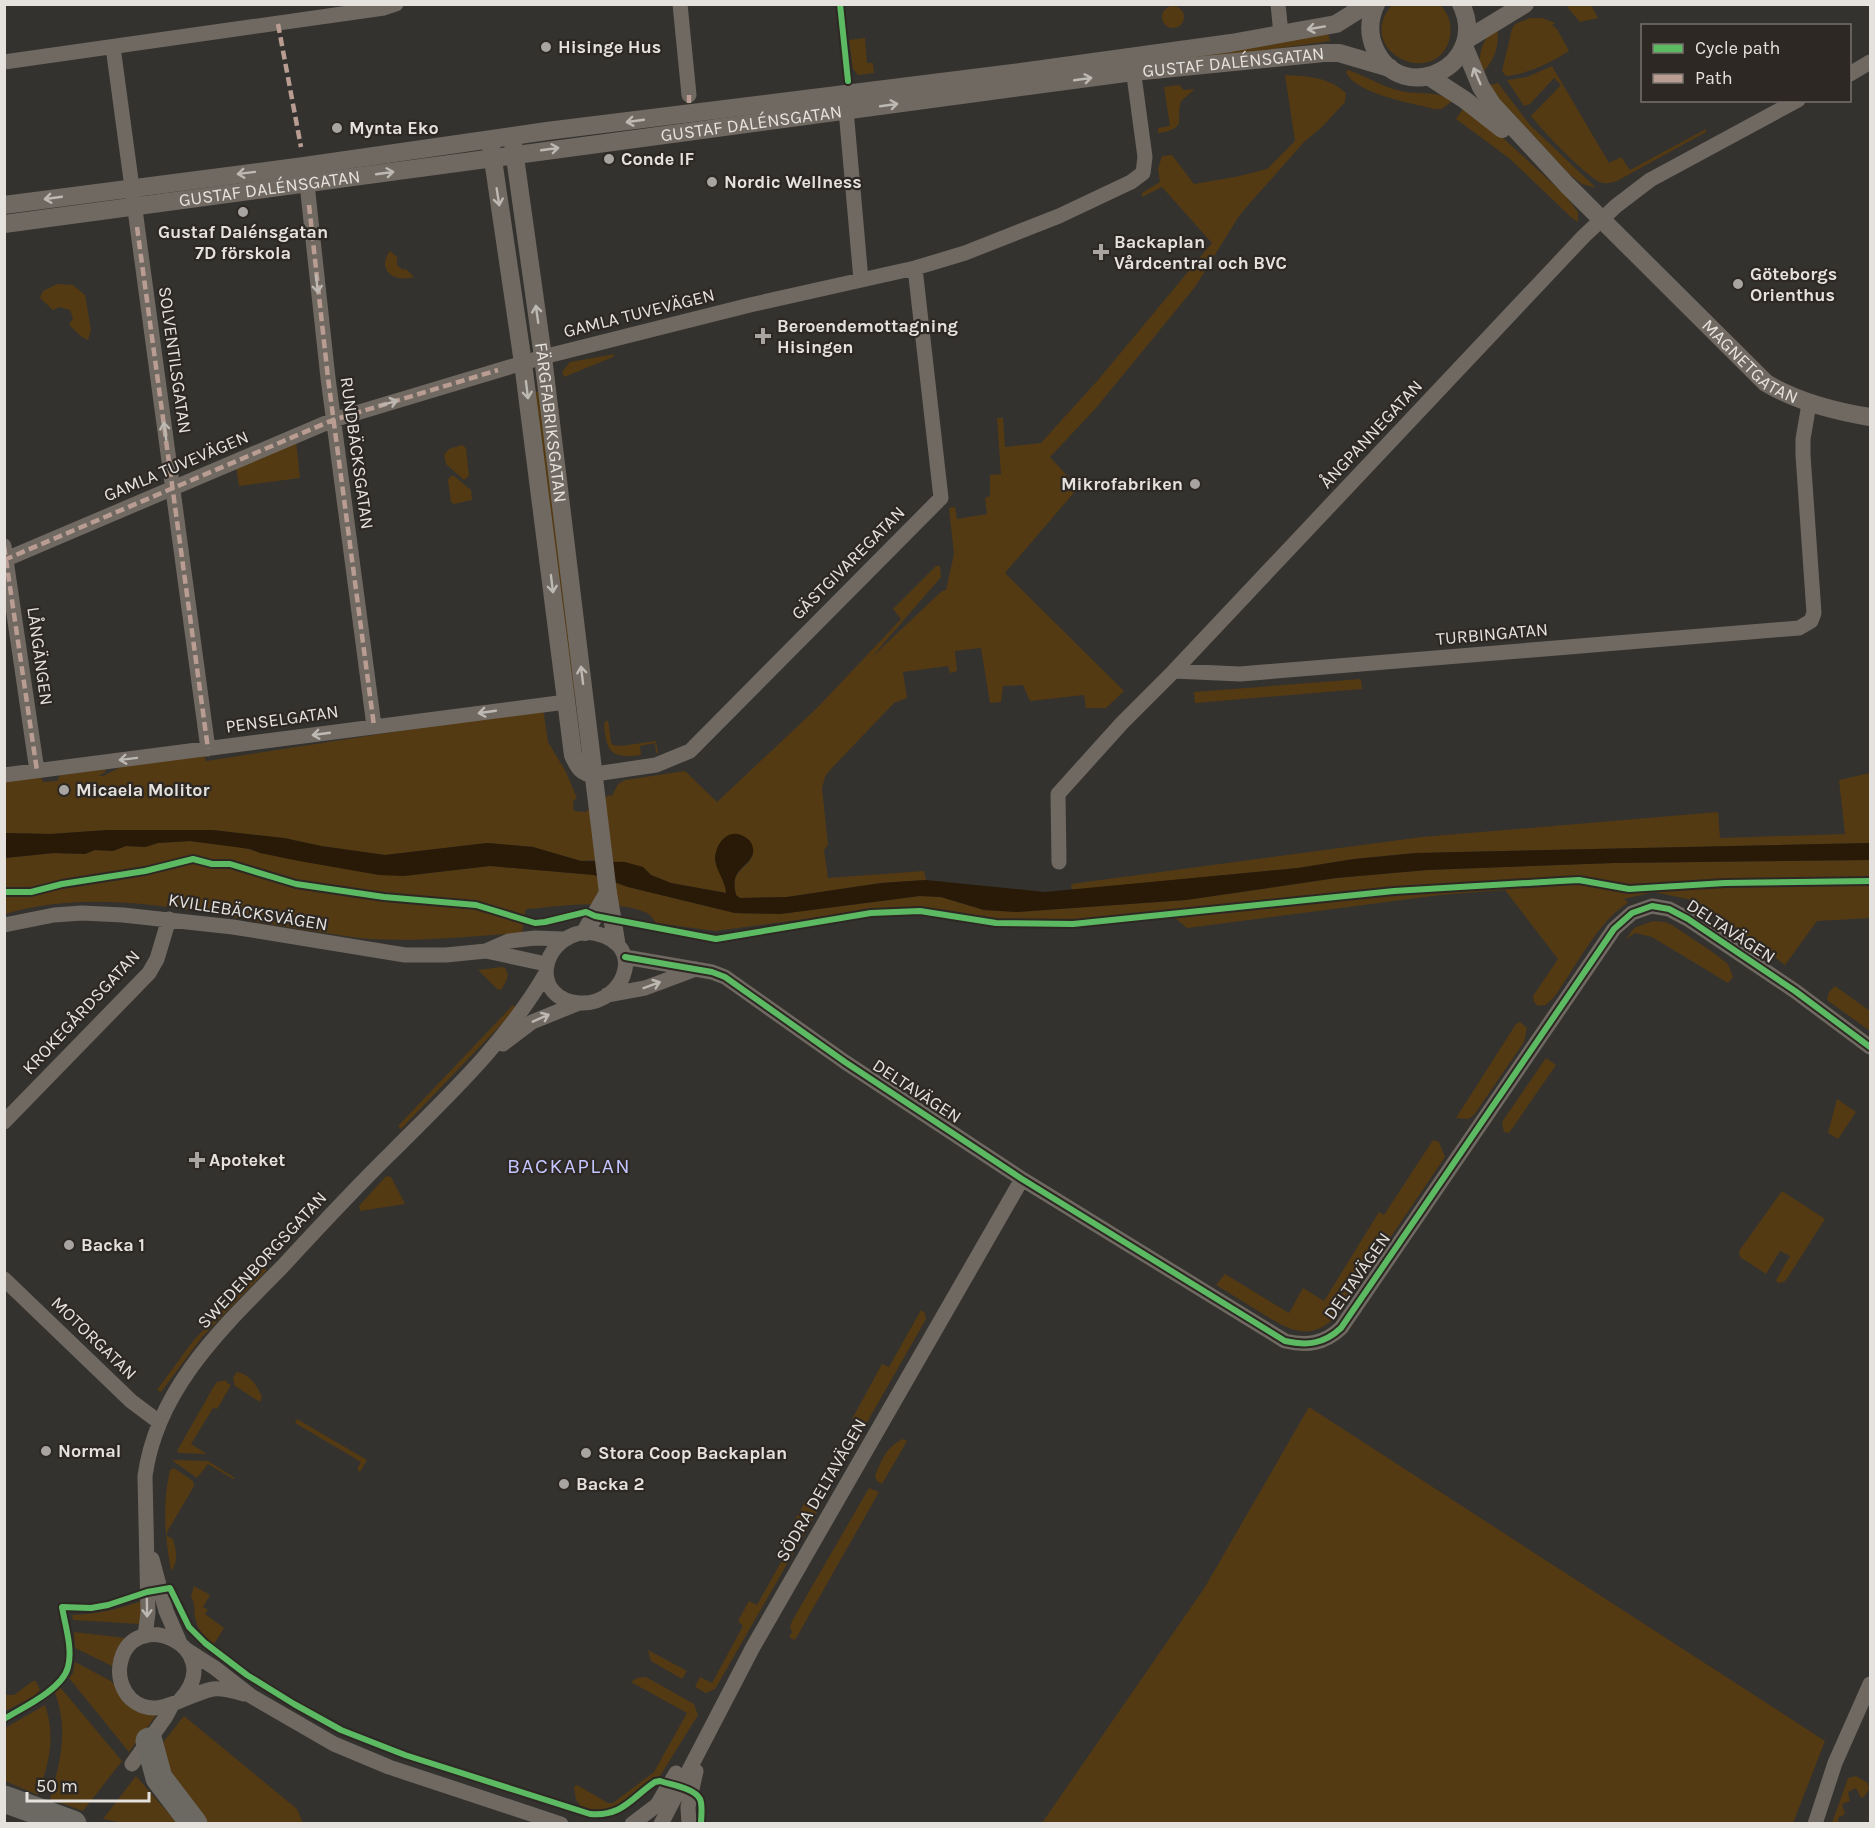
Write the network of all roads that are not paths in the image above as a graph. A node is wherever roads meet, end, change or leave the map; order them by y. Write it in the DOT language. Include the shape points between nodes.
graph roads {
  1 [pos="396,4"];
  2 [pos="680,4"];
  3 [pos="1278,4"];
  4 [pos="1368,4"];
  5 [pos="1376,4"];
  6 [pos="1461,4"];
  7 [pos="1525,4"];
  8 [pos="1281,34"];
  9 [pos="1465,43"];
  10 [pos="113,47"];
  11 [pos="4,62"];
  12 [pos="1132,64"];
  13 [pos="1870,64"];
  14 [pos="1390,68"];
  15 [pos="1851,74"];
  16 [pos="1428,76"];
  17 [pos="859,92"];
  18 [pos="689,95"];
  19 [pos="1794,102"];
  20 [pos="846,110"];
  21 [pos="513,136"];
  22 [pos="490,140"];
  23 [pos="515,155"];
  24 [pos="493,158"];
  25 [pos="306,184"];
  26 [pos="1567,185"];
  27 [pos="132,187"];
  28 [pos="4,205"];
  29 [pos="134,206"];
  30 [pos="1602,220"];
  31 [pos="4,224"];
  32 [pos="915,268"];
  33 [pos="861,280"];
  34 [pos="543,357"];
  35 [pos="523,363"];
  36 [pos="1809,404"];
  37 [pos="1870,417"];
  38 [pos="333,420"];
  39 [pos="172,489"];
  40 [pos="5,555"];
  41 [pos="1811,621"];
  42 [pos="1174,671"];
  43 [pos="566,702"];
  44 [pos="586,710"];
  45 [pos="374,726"];
  46 [pos="208,749"];
  47 [pos="37,771"];
  48 [pos="595,774"];
  49 [pos="4,775"];
  50 [pos="1059,862"];
  51 [pos="608,893"];
  52 [pos="169,919"];
  53 [pos="4,925"];
  54 [pos="585,932"];
  55 [pos="563,939"];
  56 [pos="621,949"];
  57 [pos="486,951"];
  58 [pos="546,969"];
  59 [pos="696,969"];
  60 [pos="607,995"];
  61 [pos="579,1003"];
  62 [pos="1870,1047"];
  63 [pos="490,1052"];
  64 [pos="4,1122"];
  65 [pos="1022,1179"];
  66 [pos="4,1280"];
  67 [pos="159,1422"];
  68 [pos="147,1539"];
  69 [pos="145,1636"];
  70 [pos="183,1646"];
  71 [pos="1870,1684"];
  72 [pos="251,1696"];
  73 [pos="176,1703"];
  74 [pos="713,1723"];
  75 [pos="149,1741"];
  76 [pos="132,1764"];
  77 [pos="4,1799"];
  78 [pos="73,1824"];
  79 [pos="194,1824"];
  80 [pos="561,1824"];
  81 [pos="632,1824"];
  82 [pos="661,1824"];
  83 [pos="689,1824"];
  84 [pos="1815,1824"];
  1 -- 10 [label="street"];
  2 -- 18 [label="street"];
  3 -- 8 [label="street"];
  4 -- 8 [label="street, GUSTAF DALÉNSGATAN, one-way" via="1336,24"];
  5 -- 14 [label="street" via="1371,18 1371,40 1378,56"];
  6 -- 9 [label="street, MAGNETGATAN" via="1467,20"];
  7 -- 9 [label="street"];
  8 -- 12 [label="street, GUSTAF DALÉNSGATAN"];
  9 -- 16 [label="street" via="1460,56 1448,68"];
  26 -- 9 [label="street, MAGNETGATAN, one-way" via="1492,104 1481,87"];
  10 -- 11 [label="street"];
  10 -- 27 [label="street, SOLVENTILSGATAN"];
  12 -- 14 [label="street, GUSTAF DALÉNSGATAN" via="1339,53"];
  12 -- 17 [label="street, GUSTAF DALÉNSGATAN" via="1005,74"];
  20 -- 12 [label="street, GUSTAF DALÉNSGATAN, one-way"];
  12 -- 32 [label="street, GAMLA TUVEVÄGEN" via="1144,148 1143,173 1049,220"];
  13 -- 15 [label="street"];
  14 -- 16 [label="street, GUSTAF DALÉNSGATAN" via="1408,76"];
  16 -- 26 [label="street, MAGNETGATAN" via="1490,119"];
  17 -- 20 [label="street"];
  17 -- 21 [label="street, GUSTAF DALÉNSGATAN, one-way"];
  19 -- 30 [label="street, ÅNGPANNEGATAN" via="1650,180"];
  23 -- 20 [label="street, GUSTAF DALÉNSGATAN, one-way"];
  20 -- 33 [label="street"];
  21 -- 22 [label="street, GUSTAF DALÉNSGATAN"];
  21 -- 23 [label="street, FÄRGFABRIKSGATAN"];
  22 -- 24 [label="street, FÄRGFABRIKSGATAN"];
  22 -- 27 [label="street, GUSTAF DALÉNSGATAN, one-way"];
  23 -- 24 [label="street, GUSTAF DALÉNSGATAN"];
  34 -- 23 [label="street, FÄRGFABRIKSGATAN, one-way"];
  25 -- 24 [label="street, GUSTAF DALÉNSGATAN, one-way"];
  24 -- 35 [label="street, FÄRGFABRIKSGATAN, one-way"];
  25 -- 29 [label="street, GUSTAF DALÉNSGATAN"];
  25 -- 38 [label="street, RUNDBÄCKSGATAN, one-way"];
  26 -- 30 [label="street, MAGNETGATAN"];
  27 -- 28 [label="street, GUSTAF DALÉNSGATAN, one-way"];
  27 -- 29 [label="street, SOLVENTILSGATAN"];
  29 -- 31 [label="street, GUSTAF DALÉNSGATAN"];
  39 -- 29 [label="street, SOLVENTILSGATAN, one-way"];
  30 -- 36 [label="street, MAGNETGATAN" via="1766,383"];
  30 -- 42 [label="street, ÅNGPANNEGATAN"];
  32 -- 33 [label="street, GAMLA TUVEVÄGEN"];
  32 -- 48 [label="street, GÄSTGIVAREGATAN" via="941,498 690,750 656,765"];
  33 -- 34 [label="street, GAMLA TUVEVÄGEN"];
  34 -- 35 [label="street, GAMLA TUVEVÄGEN"];
  44 -- 34 [label="street, FÄRGFABRIKSGATAN, one-way"];
  38 -- 35 [label="street, GAMLA TUVEVÄGEN, one-way"];
  35 -- 43 [label="street, FÄRGFABRIKSGATAN, one-way"];
  36 -- 37 [label="street"];
  36 -- 41 [label="street, MAGNETGATAN" via="1803,455 1814,597"];
  38 -- 39 [label="street, GAMLA TUVEVÄGEN"];
  38 -- 45 [label="street, RUNDBÄCKSGATAN"];
  39 -- 40 [label="street, GAMLA TUVEVÄGEN"];
  39 -- 46 [label="street, SOLVENTILSGATAN"];
  40 -- 47 [label="street, LÅNGÄNGEN"];
  41 -- 42 [label="street, TURBINGATAN" via="1799,628 1755,633 1240,674"];
  42 -- 50 [label="street, ÅNGPANNEGATAN" via="1058,794"];
  43 -- 44 [label="street"];
  43 -- 45 [label="street, PENSELGATAN, one-way"];
  43 -- 48 [label="street, FÄRGFABRIKSGATAN" via="573,754 580,769"];
  44 -- 48 [label="street, FÄRGFABRIKSGATAN"];
  45 -- 46 [label="street, PENSELGATAN, one-way"];
  46 -- 47 [label="street, PENSELGATAN, one-way"];
  47 -- 49 [label="street, PENSELGATAN"];
  48 -- 51 [label="street, FÄRGFABRIKSGATAN"];
  51 -- 54 [label="street"];
  51 -- 56 [label="street, FÄRGFABRIKSGATAN"];
  52 -- 53 [label="street, KVILLEBÄCKSVÄGEN" via="82,913"];
  52 -- 57 [label="street, KVILLEBÄCKSVÄGEN" via="405,955"];
  52 -- 64 [label="street, KROKEGÅRDSGATAN" via="149,973"];
  54 -- 55 [label="street"];
  54 -- 56 [label="street" via="602,934"];
  55 -- 57 [label="street, KVILLEBÄCKSVÄGEN" via="509,941"];
  55 -- 58 [label="street, SWEDENBORGSGATAN" via="549,955"];
  56 -- 59 [label="street, DELTAVÄGEN"];
  56 -- 60 [label="street" via="622,979"];
  57 -- 58 [label="street, KVILLEBÄCKSVÄGEN"];
  58 -- 61 [label="street" via="552,989"];
  58 -- 63 [label="street, SWEDENBORGSGATAN" via="523,1009"];
  60 -- 59 [label="street, one-way" via="645,988"];
  59 -- 65 [label="street, DELTAVÄGEN" via="724,977"];
  60 -- 61 [label="street, SWEDENBORGSGATAN"];
  63 -- 61 [label="street, SWEDENBORGSGATAN, one-way" via="532,1022"];
  62 -- 65 [label="street, DELTAVÄGEN" via="1795,991 1669,909 1652,906 1632,913 1614,929 1341,1328 1318,1343 1301,1345 1285,1341"];
  63 -- 67 [label="street, SWEDENBORGSGATAN" via="231,1320 194,1362"];
  65 -- 74 [label="street, SÖDRA DELTAVÄGEN"];
  66 -- 67 [label="street, MOTORGATAN" via="130,1401"];
  67 -- 68 [label="street, SWEDENBORGSGATAN" via="145,1476"];
  68 -- 69 [label="street, SWEDENBORGSGATAN, one-way"];
  68 -- 70 [label="street, SWEDENBORGSGATAN" via="166,1611"];
  69 -- 70 [label="street" via="164,1635"];
  69 -- 73 [label="street" via="125,1651 120,1680 129,1697 145,1707"];
  70 -- 72 [label="street"];
  70 -- 73 [label="street" via="191,1658 193,1676 191,1685"];
  71 -- 84 [label="street" via="1835,1763"];
  72 -- 73 [label="street" via="215,1689"];
  72 -- 80 [label="street" via="348,1750"];
  73 -- 75 [label="street"];
  74 -- 81 [label="street" via="692,1747 657,1805"];
  74 -- 82 [label="street, SÖDRA DELTAVÄGEN"];
  74 -- 83 [label="street" via="693,1778"];
  75 -- 76 [label="street"];
  75 -- 79 [label="highway" via="159,1778"];
  77 -- 78 [label="highway"];
}
